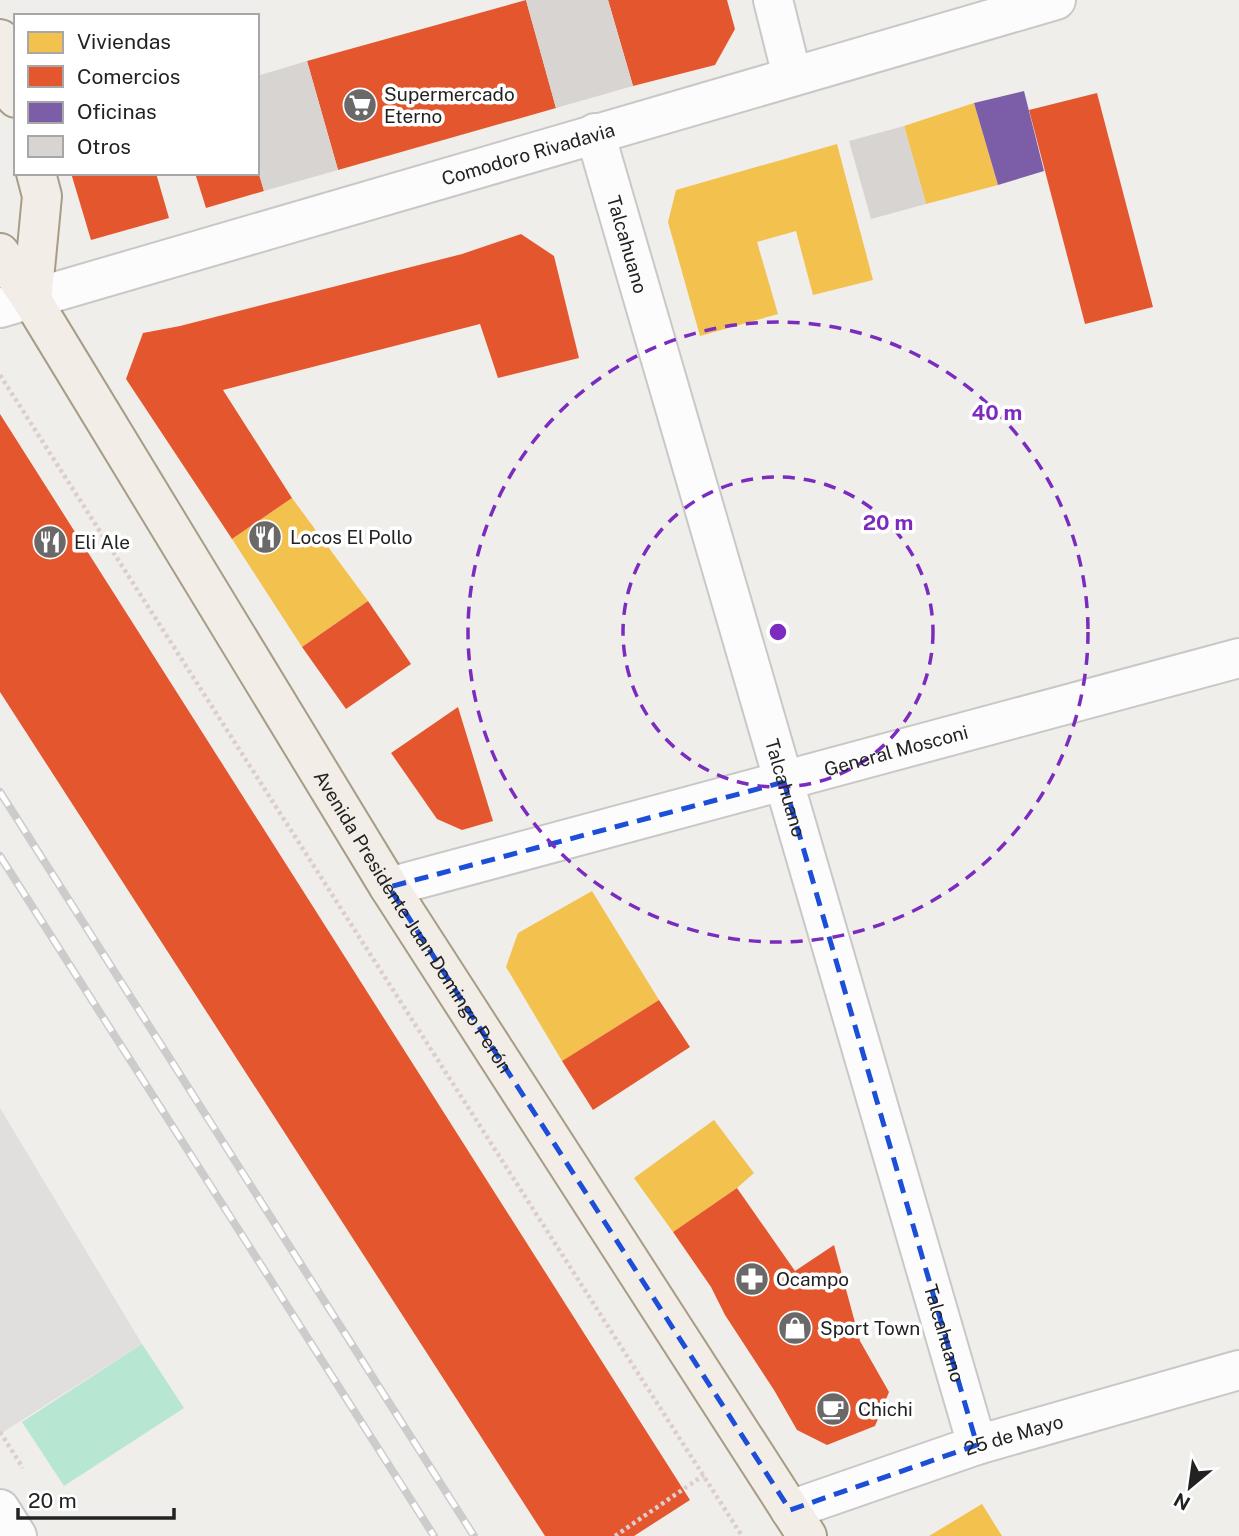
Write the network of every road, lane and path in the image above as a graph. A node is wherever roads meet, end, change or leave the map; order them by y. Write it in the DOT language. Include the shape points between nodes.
graph roads {
  1 [pos="773,0"];
  2 [pos="1056,0"];
  3 [pos="0,39"];
  4 [pos="792,76"];
  5 [pos="14,91"];
  6 [pos="595,133"];
  7 [pos="37,175"];
  8 [pos="0,253"];
  9 [pos="16,304"];
  10 [pos="0,375"];
  11 [pos="1239,658"];
  12 [pos="784,782"];
  13 [pos="389,887"];
  14 [pos="1239,1370"];
  15 [pos="747,1444"];
  16 [pos="977,1445"];
  17 [pos="703,1475"];
  18 [pos="0,1509"];
  19 [pos="799,1523"];
  20 [pos="17,1536"];
  21 [pos="615,1536"];
  22 [pos="743,1536"];
  1 -- 4 [label="street"];
  2 -- 4 [label="street, Comodoro Rivadavia"];
  3 -- 5 [label="main road"];
  4 -- 6 [label="street, Comodoro Rivadavia"];
  6 -- 9 [label="street, Comodoro Rivadavia"];
  6 -- 12 [label="street, Talcahuano"];
  7 -- 9 [label="main road" via="42,196"];
  8 -- 9 [label="main road, Avenida Presidente Juan Domingo Perón"];
  9 -- 13 [label="main road, Avenida Presidente Juan Domingo Perón"];
  10 -- 17 [label="path"];
  11 -- 12 [label="street, General Mosconi"];
  12 -- 13 [label="street, General Mosconi"];
  12 -- 16 [label="street, Talcahuano"];
  13 -- 15 [label="main road, Avenida Presidente Juan Domingo Perón"];
  14 -- 16 [label="street, 25 de Mayo"];
  15 -- 17 [label="path"];
  15 -- 19 [label="main road, Avenida Presidente Juan Domingo Perón"];
  16 -- 19 [label="street, 25 de Mayo"];
  17 -- 21 [label="path"];
  17 -- 22 [label="path"];
  18 -- 20 [label="street"];
}
